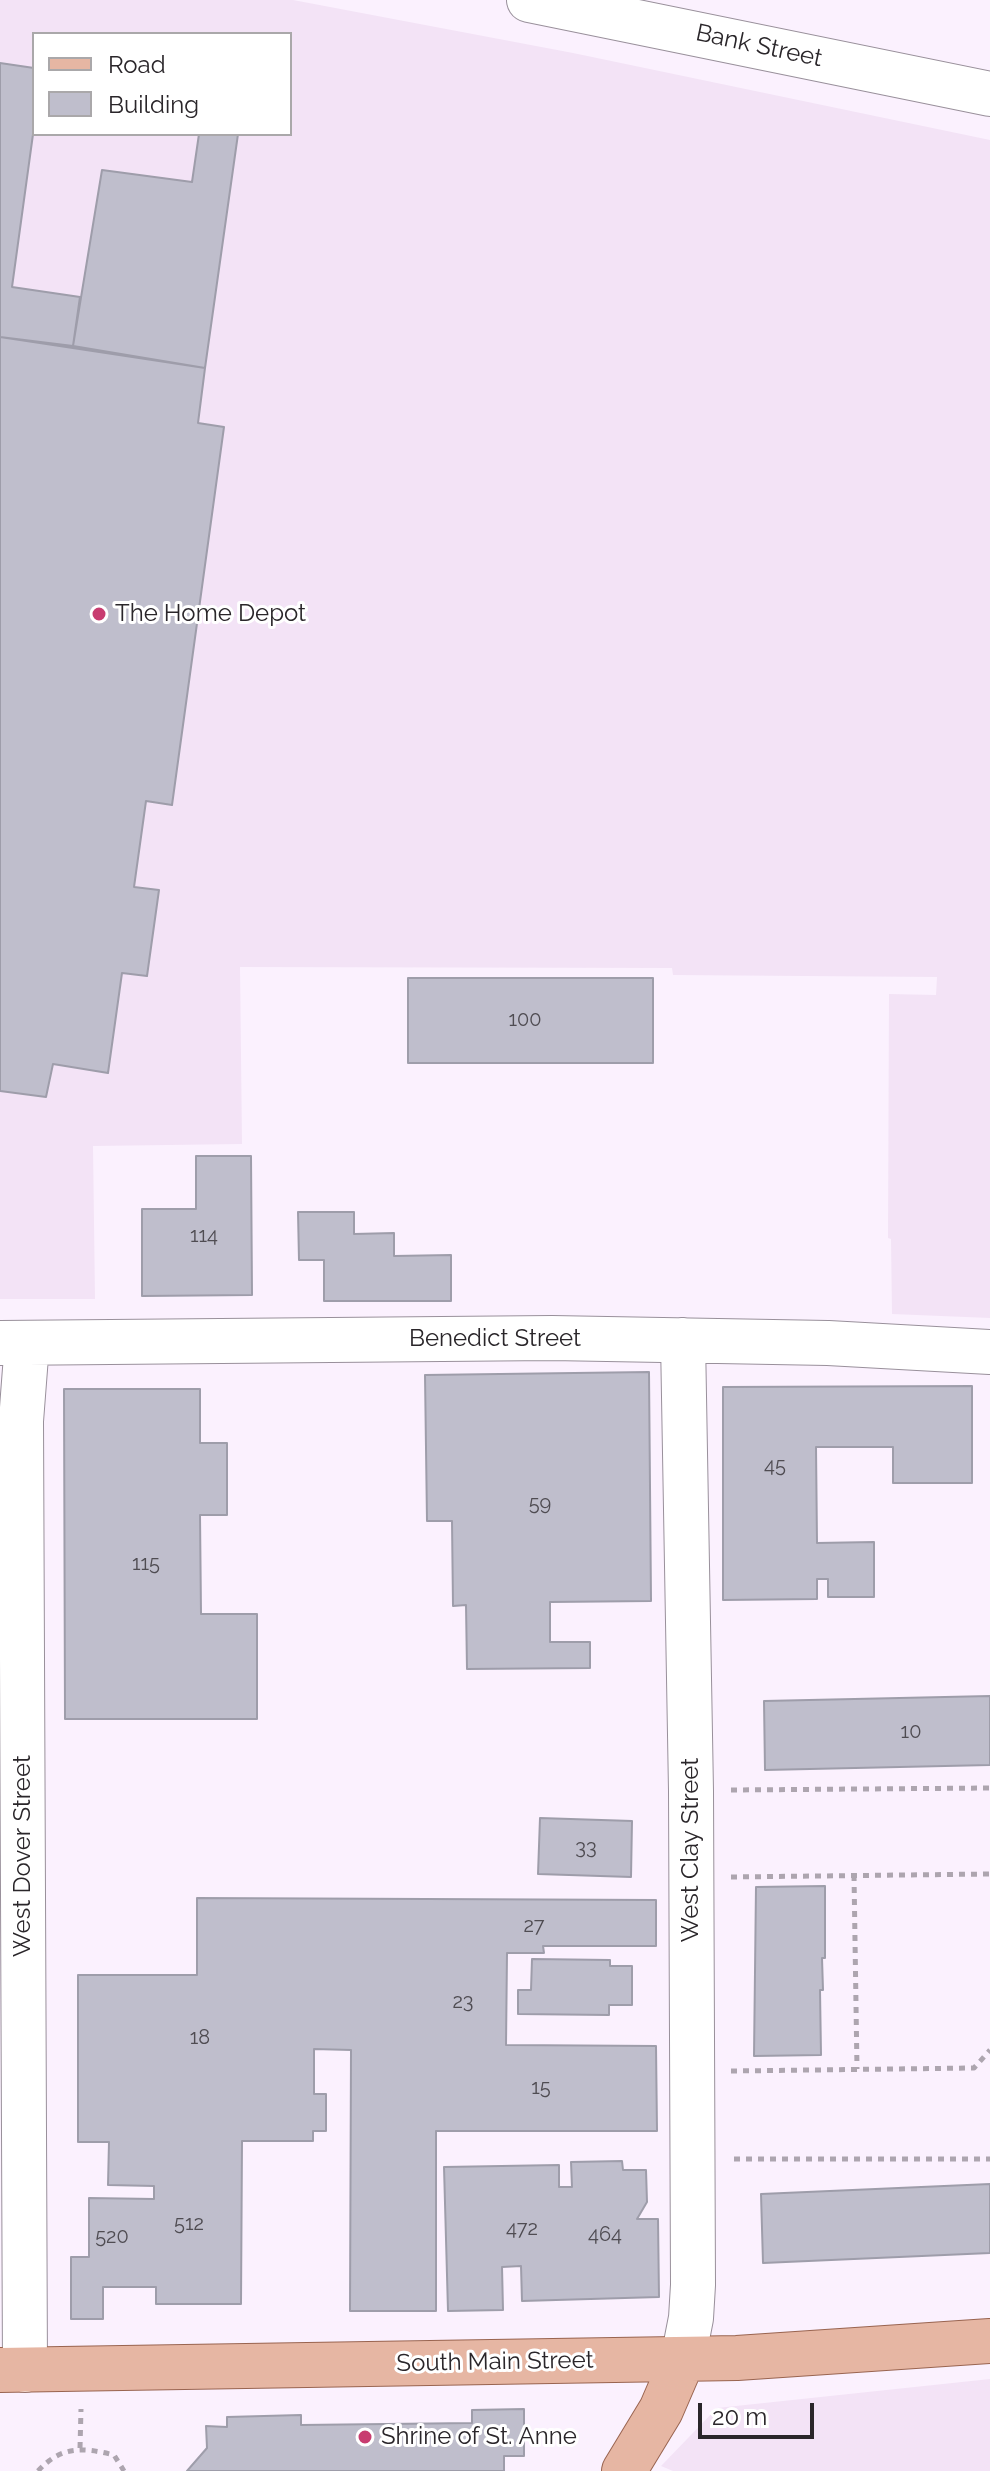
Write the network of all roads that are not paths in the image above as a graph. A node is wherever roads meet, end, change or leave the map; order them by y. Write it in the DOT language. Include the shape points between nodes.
graph roads {
  1 [pos="529,0"];
  2 [pos="990,94"];
  3 [pos="683,1340"];
  4 [pos="14,1343"];
  5 [pos="990,1352"];
  6 [pos="990,2341"];
  7 [pos="683,2359"];
  8 [pos="13,2370"];
  9 [pos="624,2471"];
  1 -- 2 [label="street, Bank Street"];
  3 -- 4 [label="street, Benedict Street"];
  3 -- 5 [label="street, Benedict Street"];
  3 -- 7 [label="street, West Clay Street" via="693,2072 693,2285"];
  4 -- 8 [label="street, West Dover Street" via="21,1421"];
  6 -- 7 [label="main road, South Main Street"];
  7 -- 8 [label="main road, South Main Street"];
  7 -- 9 [label="main road" via="661,2410"];
}
